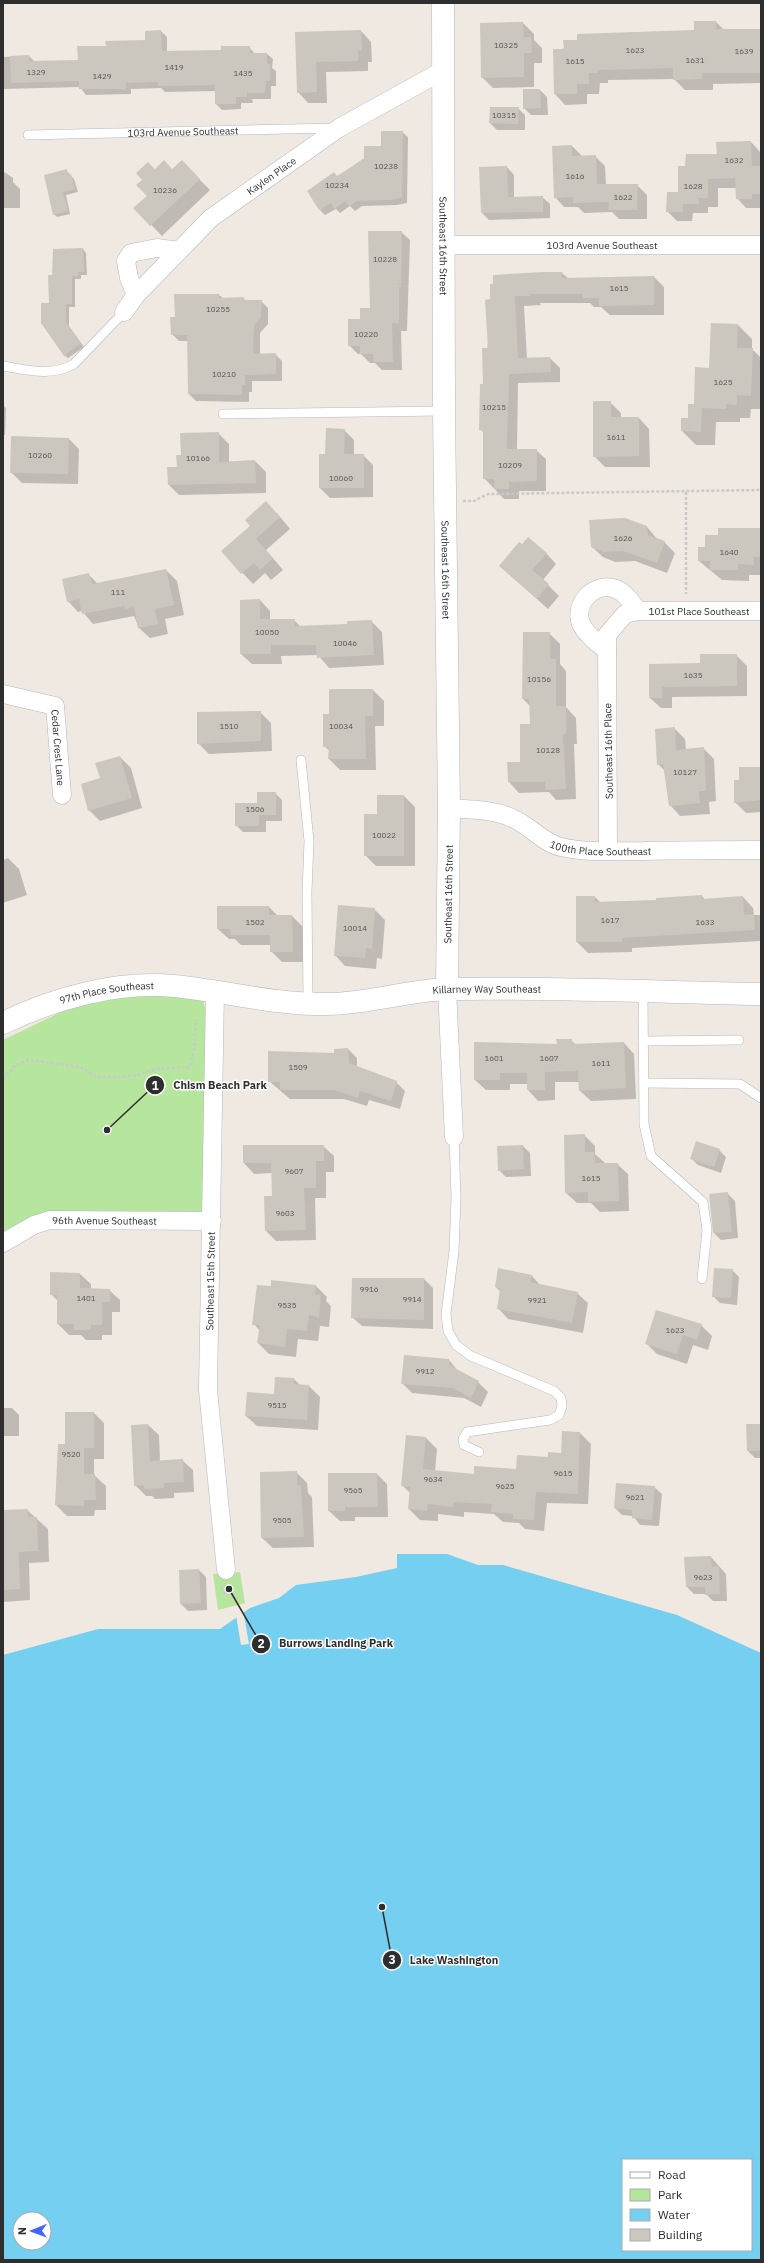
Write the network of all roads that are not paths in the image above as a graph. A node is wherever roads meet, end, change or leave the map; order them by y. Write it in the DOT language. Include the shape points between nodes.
graph roads {
  1 [pos="443,3"];
  2 [pos="444,70"];
  3 [pos="339,128"];
  4 [pos="28,135"];
  5 [pos="444,245"];
  6 [pos="761,245"];
  7 [pos="179,251"];
  8 [pos="136,295"];
  9 [pos="124,312"];
  10 [pos="3,366"];
  11 [pos="444,411"];
  12 [pos="222,414"];
  13 [pos="638,611"];
  14 [pos="761,611"];
  15 [pos="615,624"];
  16 [pos="607,651"];
  17 [pos="3,694"];
  18 [pos="301,760"];
  19 [pos="62,795"];
  20 [pos="449,808"];
  21 [pos="761,850"];
  22 [pos="608,851"];
  23 [pos="447,989"];
  24 [pos="207,991"];
  25 [pos="643,992"];
  26 [pos="761,994"];
  27 [pos="308,1003"];
  28 [pos="3,1023"];
  29 [pos="739,1040"];
  30 [pos="644,1041"];
  31 [pos="644,1083"];
  32 [pos="761,1098"];
  33 [pos="454,1137"];
  34 [pos="212,1221"];
  35 [pos="3,1243"];
  36 [pos="702,1279"];
  37 [pos="479,1452"];
  38 [pos="226,1570"];
  1 -- 2 [label="street, Southeast 16th Street"];
  2 -- 3 [label="street, Kaylen Place"];
  2 -- 5 [label="street, Southeast 16th Street"];
  3 -- 4 [label="lane, 103rd Avenue Southeast"];
  3 -- 7 [label="street, Kaylen Place" via="211,218"];
  5 -- 6 [label="street, 103rd Avenue Southeast"];
  5 -- 11 [label="street, Southeast 16th Street"];
  7 -- 8 [label="street, Kaylen Place"];
  7 -- 8 [label="street" via="157,248 131,253 126,261"];
  8 -- 9 [label="street, Kaylen Place"];
  9 -- 10 [label="lane" via="74,364 64,370 43,372"];
  11 -- 12 [label="lane"];
  11 -- 20 [label="street, Southeast 16th Street"];
  13 -- 14 [label="street, 101st Place Southeast"];
  13 -- 15 [label="street, 101st Place Southeast" via="625,614"];
  13 -- 16 [label="street, 101st Place Southeast" via="624,593 617,589 602,588 588,594 580,608 581,623 590,636"];
  15 -- 16 [label="street, Southeast 16th Place" via="607,635"];
  16 -- 22 [label="street, Southeast 16th Place"];
  17 -- 19 [label="street, Cedar Crest Lane" via="55,706"];
  18 -- 27 [label="lane" via="309,841"];
  20 -- 22 [label="street, 100th Place Southeast" via="494,812 511,817 559,847"];
  20 -- 23 [label="street, Southeast 16th Street"];
  21 -- 22 [label="street, 100th Place Southeast"];
  23 -- 25 [label="street, Killarney Way Southeast"];
  23 -- 27 [label="street, Killarney Way Southeast" via="362,1002"];
  23 -- 33 [label="street, Southeast 16th Street"];
  24 -- 27 [label="street, Killarney Way Southeast"];
  24 -- 28 [label="street, 97th Place Southeast" via="173,986 105,990 25,1012"];
  24 -- 34 [label="street, Southeast 15th Street"];
  25 -- 26 [label="street, Killarney Way Southeast"];
  25 -- 30 [label="lane"];
  29 -- 30 [label="lane"];
  30 -- 31 [label="lane"];
  31 -- 32 [label="lane" via="740,1084"];
  31 -- 36 [label="lane" via="644,1124 651,1156 703,1202 707,1230"];
  33 -- 37 [label="lane" via="456,1198 454,1251 446,1314 448,1331 456,1344 471,1356 554,1391 561,1398 562,1406 559,1415 550,1420 467,1432 463,1439 464,1445"];
  34 -- 35 [label="street, 96th Avenue Southeast" via="50,1220 34,1225"];
  34 -- 38 [label="street, Southeast 15th Street" via="208,1390"];
}
